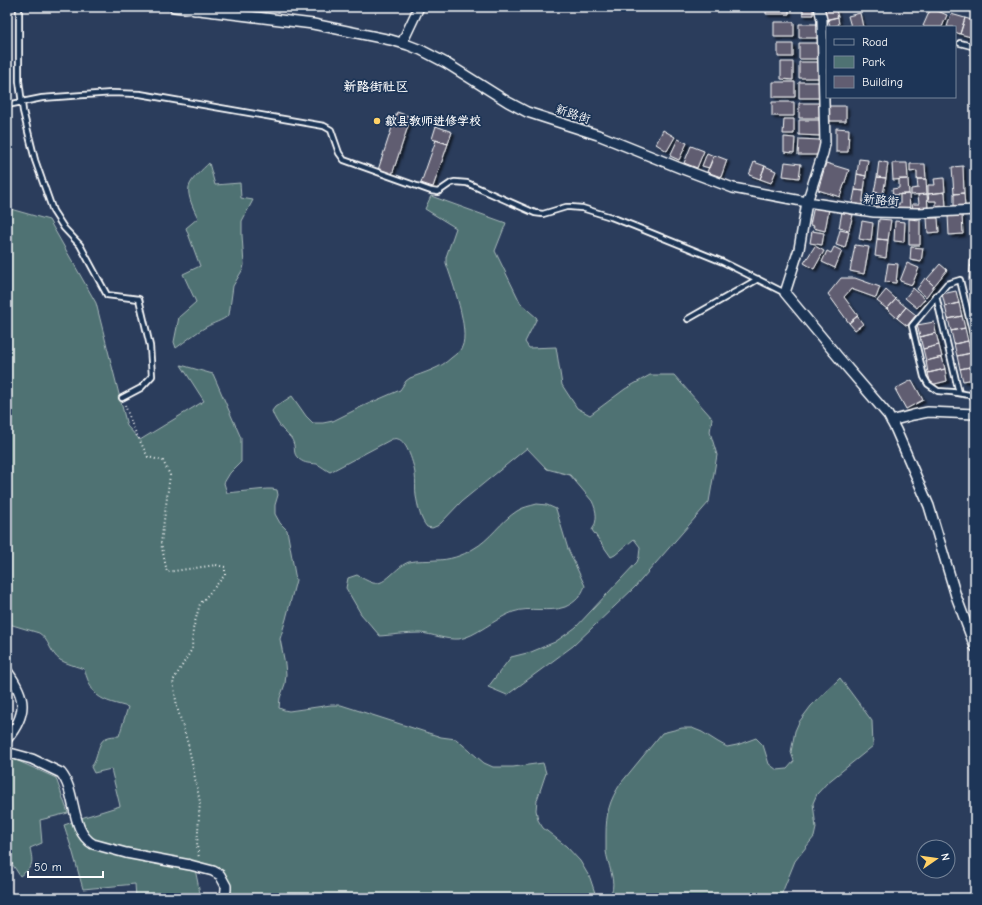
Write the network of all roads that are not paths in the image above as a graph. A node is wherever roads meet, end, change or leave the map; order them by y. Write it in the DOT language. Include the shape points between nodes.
graph roads {
  1 [pos="19,7"];
  2 [pos="174,7"];
  3 [pos="419,7"];
  4 [pos="819,7"];
  5 [pos="195,8"];
  6 [pos="960,43"];
  7 [pos="402,44"];
  8 [pos="975,47"];
  9 [pos="22,102"];
  10 [pos="7,105"];
  11 [pos="807,202"];
  12 [pos="975,210"];
  13 [pos="758,279"];
  14 [pos="784,293"];
  15 [pos="936,296"];
  16 [pos="688,319"];
  17 [pos="975,343"];
  18 [pos="959,393"];
  19 [pos="975,396"];
  20 [pos="122,398"];
  21 [pos="975,414"];
  22 [pos="890,421"];
  23 [pos="975,647"];
  24 [pos="7,671"];
  25 [pos="7,739"];
  26 [pos="7,751"];
  27 [pos="225,898"];
  1 -- 9 [label="lane" via="19,81"];
  2 -- 5 [label="street, 新路街"];
  3 -- 7 [label="street"];
  4 -- 11 [label="street" via="822,20 825,144"];
  5 -- 7 [label="street, 新路街" via="313,24"];
  6 -- 8 [label="lane"];
  7 -- 11 [label="street, 新路街" via="434,56 527,112 598,135 733,188"];
  9 -- 10 [label="lane"];
  9 -- 13 [label="lane" via="112,93 140,94 324,126 331,130 344,160 431,191 438,192 451,183 459,182 467,183 535,213 543,214 566,207 582,208 634,226"];
  9 -- 20 [label="lane" via="35,160 53,211 80,245 107,295 139,299 150,346 152,376 141,388"];
  11 -- 12 [label="street, 新路街" via="874,212"];
  11 -- 14 [label="street" via="799,248"];
  13 -- 14 [label="lane"];
  13 -- 16 [label="lane"];
  14 -- 22 [label="street" via="888,415"];
  15 -- 17 [label="lane" via="947,284 960,280"];
  15 -- 18 [label="lane"];
  15 -- 18 [label="lane" via="912,326 924,377 928,384 938,391"];
  18 -- 19 [label="lane"];
  21 -- 22 [label="street" via="928,412"];
  22 -- 23 [label="street" via="929,506 956,596"];
  24 -- 25 [label="street" via="22,703 20,717"];
  26 -- 27 [label="street" via="32,759 61,773 68,787 80,830 90,842 126,853 213,871 220,875 224,882"];
}
